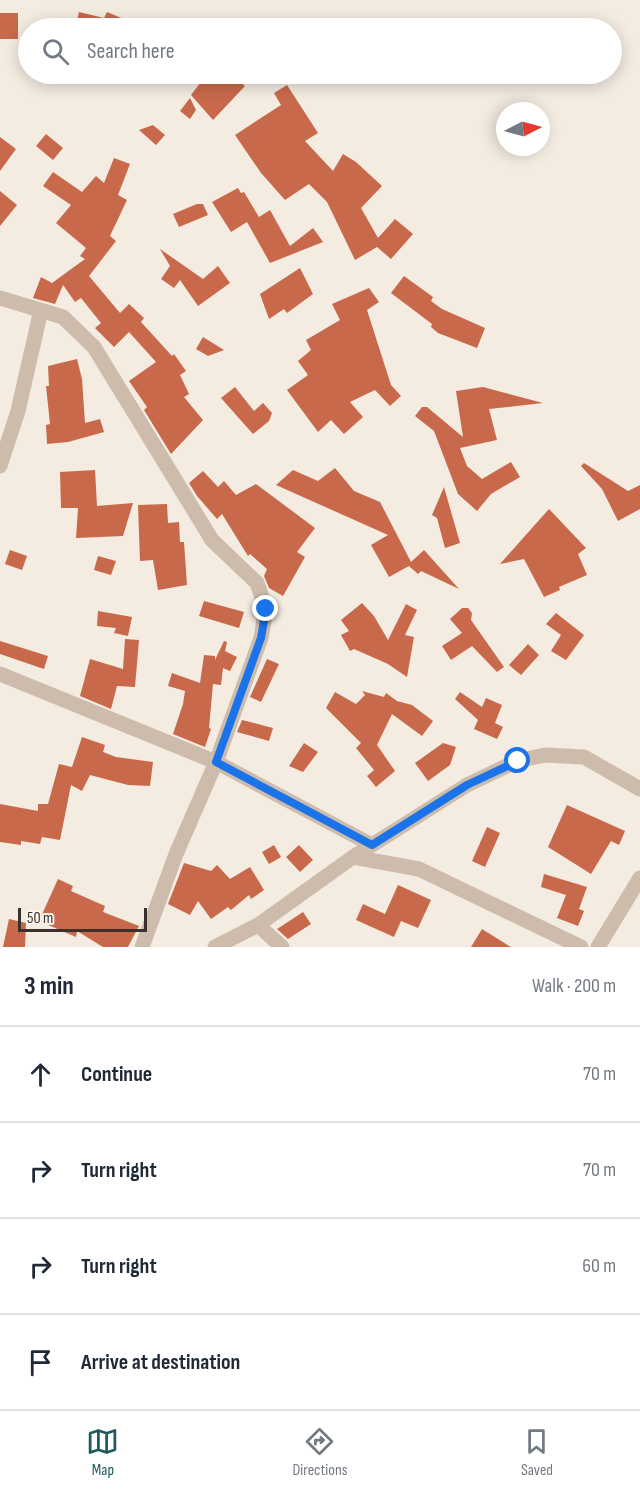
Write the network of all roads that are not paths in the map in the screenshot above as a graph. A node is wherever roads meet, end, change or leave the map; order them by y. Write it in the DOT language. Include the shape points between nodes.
graph roads {
  1 [pos="0,298"];
  2 [pos="41,310"];
  3 [pos="0,466"];
  4 [pos="0,674"];
  5 [pos="216,762"];
  6 [pos="639,785"];
  7 [pos="372,845"];
  8 [pos="353,857"];
  9 [pos="640,878"];
  10 [pos="258,925"];
  11 [pos="142,947"];
  12 [pos="215,947"];
  13 [pos="282,947"];
  14 [pos="581,947"];
  15 [pos="598,947"];
  1 -- 2 [label="street"];
  2 -- 3 [label="street" via="18,411"];
  2 -- 5 [label="street" via="63,317 94,347 212,540 257,583 266,609 261,638"];
  4 -- 5 [label="street"];
  5 -- 7 [label="street"];
  5 -- 11 [label="street"];
  6 -- 7 [label="street" via="584,757 545,755 527,759 467,785"];
  7 -- 8 [label="street"];
  8 -- 10 [label="street"];
  8 -- 14 [label="street" via="419,869"];
  9 -- 15 [label="street"];
  10 -- 12 [label="street"];
  10 -- 13 [label="street"];
}
